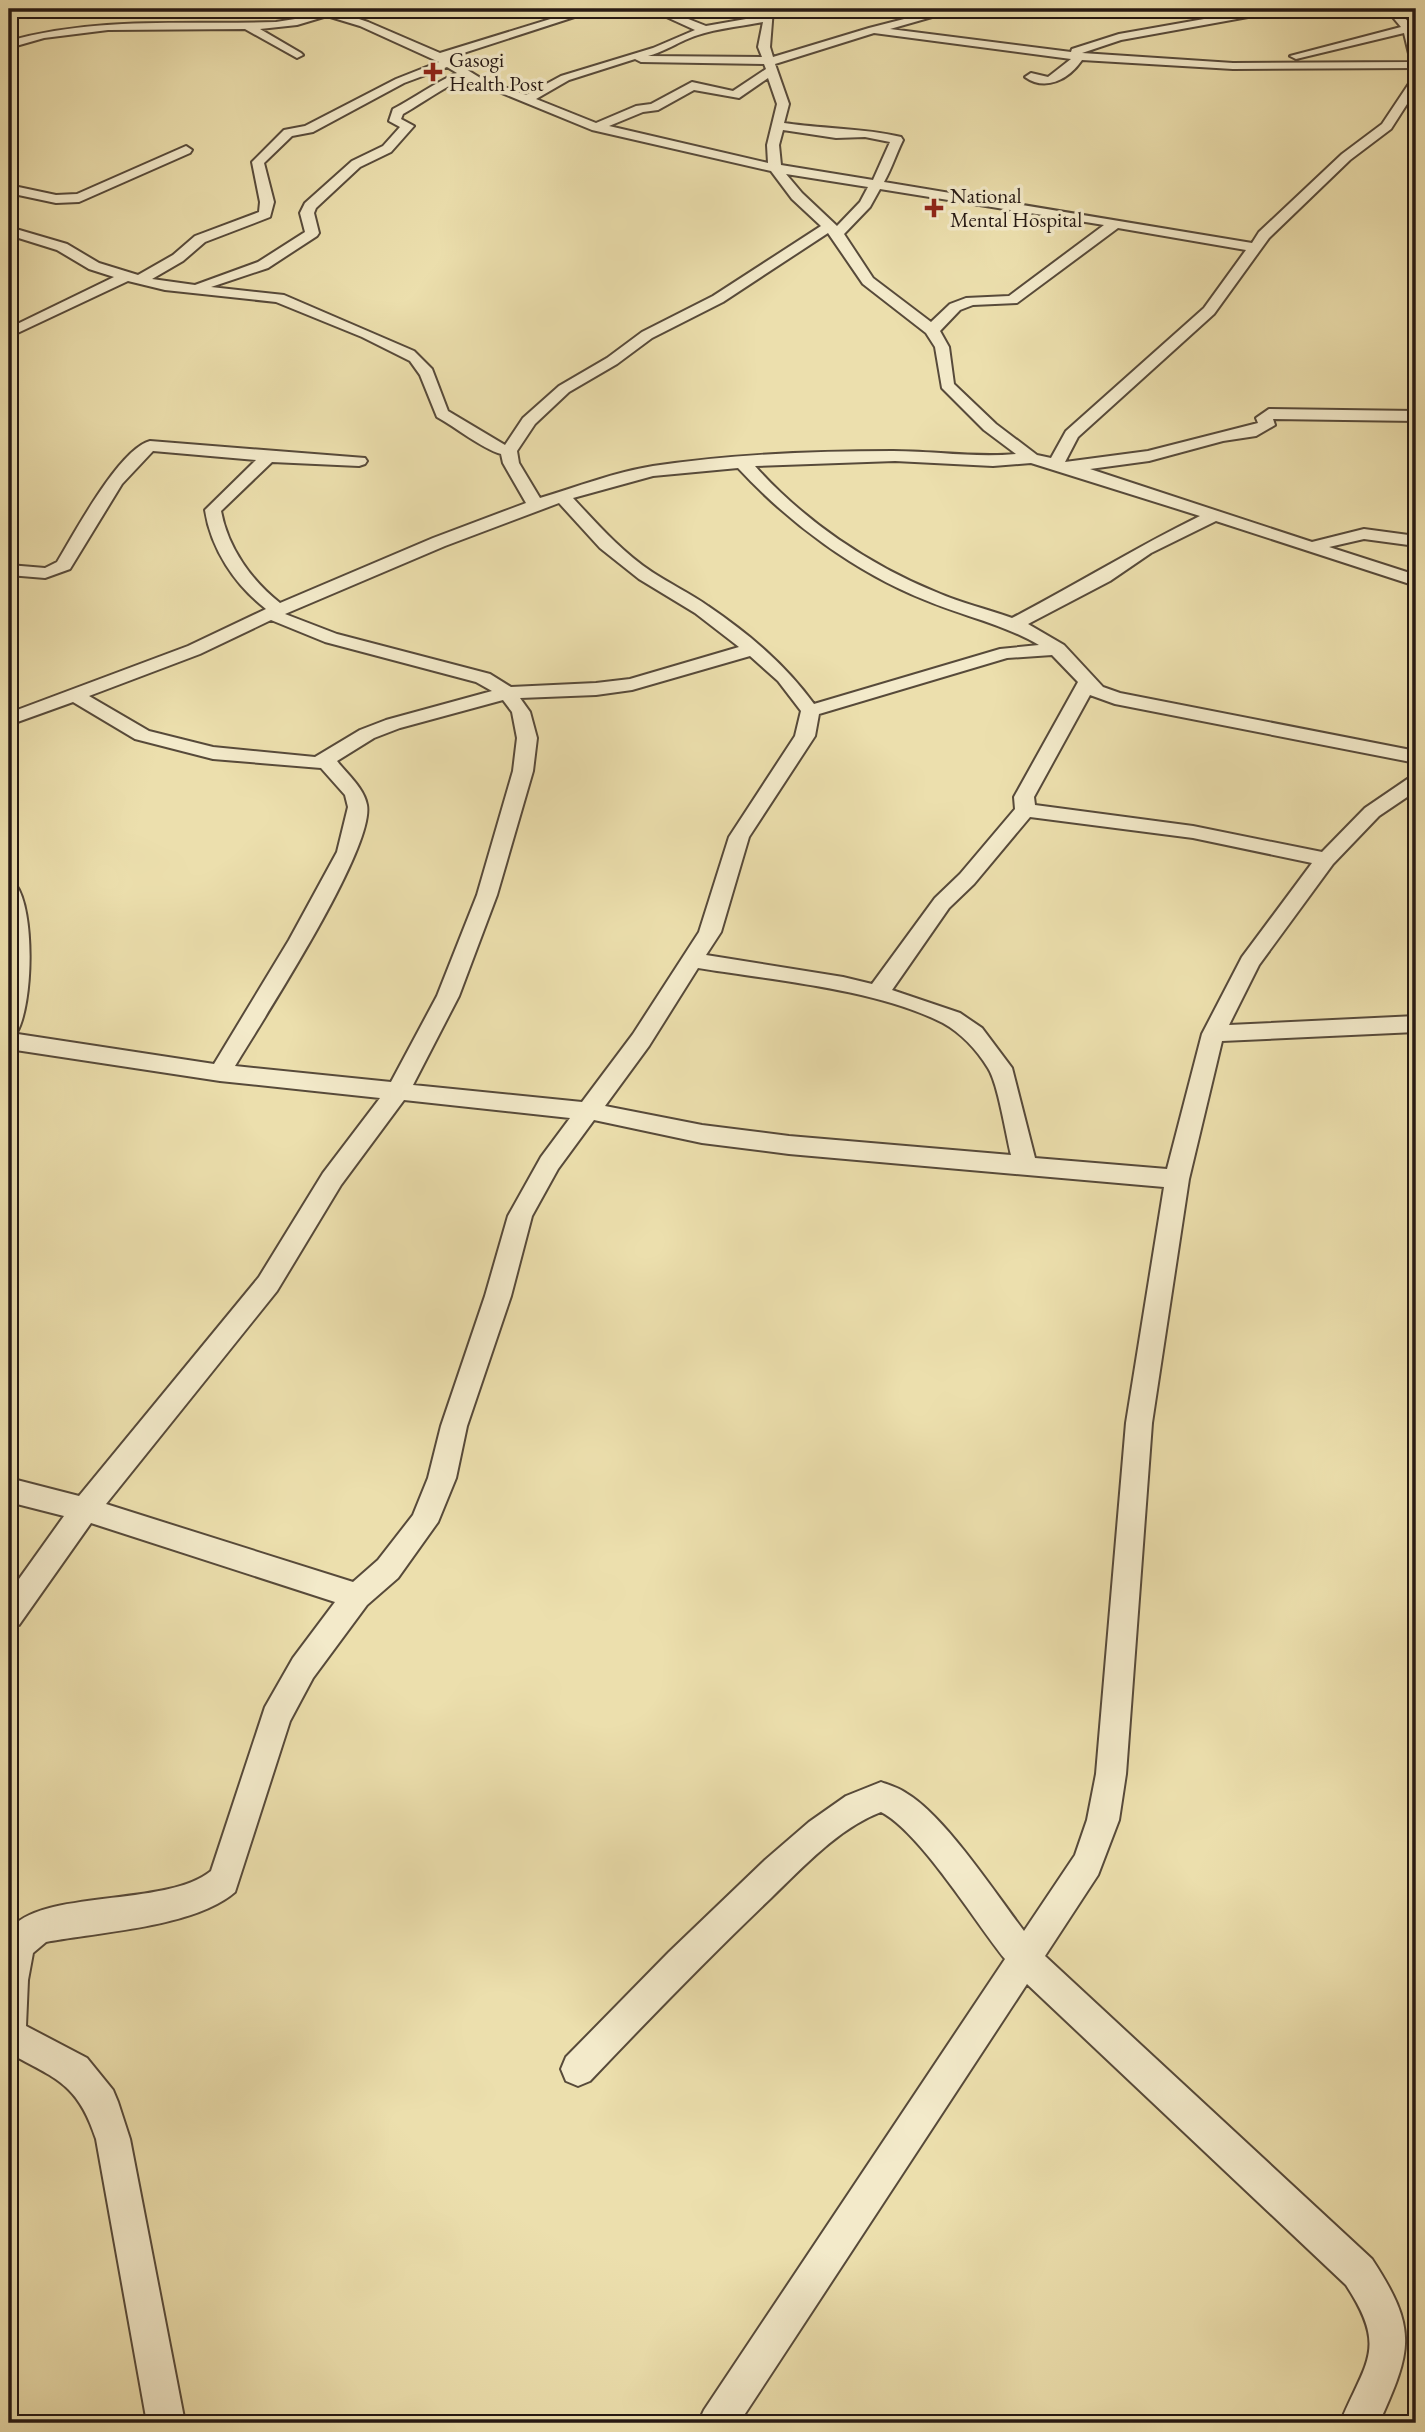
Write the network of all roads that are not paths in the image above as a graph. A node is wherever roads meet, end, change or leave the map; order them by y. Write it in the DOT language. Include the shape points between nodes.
graph roads {
  1 [pos="594,9"];
  2 [pos="654,9"];
  3 [pos="955,9"];
  4 [pos="1391,9"];
  5 [pos="331,10"];
  6 [pos="769,13"];
  7 [pos="1255,13"];
  8 [pos="248,27"];
  9 [pos="1412,28"];
  10 [pos="705,30"];
  11 [pos="873,30"];
  12 [pos="9,46"];
  13 [pos="297,55"];
  14 [pos="1072,56"];
  15 [pos="626,59"];
  16 [pos="444,60"];
  17 [pos="1416,62"];
  18 [pos="771,64"];
  19 [pos="1261,66"];
  20 [pos="466,74"];
  21 [pos="1031,77"];
  22 [pos="1416,81"];
  23 [pos="526,100"];
  24 [pos="596,127"];
  25 [pos="777,127"];
  26 [pos="187,150"];
  27 [pos="775,168"];
  28 [pos="876,183"];
  29 [pos="9,189"];
  30 [pos="1116,223"];
  31 [pos="833,230"];
  32 [pos="9,231"];
  33 [pos="1254,247"];
  34 [pos="133,278"];
  35 [pos="188,289"];
  36 [pos="932,330"];
  37 [pos="9,333"];
  38 [pos="1416,416"];
  39 [pos="509,451"];
  40 [pos="268,457"];
  41 [pos="1031,458"];
  42 [pos="359,461"];
  43 [pos="743,463"];
  44 [pos="1063,466"];
  45 [pos="562,497"];
  46 [pos="536,505"];
  47 [pos="1214,516"];
  48 [pos="1416,541"];
  49 [pos="1314,547"];
  50 [pos="9,570"];
  51 [pos="1416,581"];
  52 [pos="274,612"];
  53 [pos="1015,624"];
  54 [pos="1037,635"];
  55 [pos="753,649"];
  56 [pos="1058,649"];
  57 [pos="1006,653"];
  58 [pos="1088,682"];
  59 [pos="507,693"];
  60 [pos="75,695"];
  61 [pos="810,711"];
  62 [pos="9,719"];
  63 [pos="1416,757"];
  64 [pos="326,761"];
  65 [pos="1416,782"];
  66 [pos="1025,810"];
  67 [pos="1326,859"];
  68 [pos="9,890"];
  69 [pos="692,960"];
  70 [pos="878,993"];
  71 [pos="1416,1024"];
  72 [pos="9,1026"];
  73 [pos="1213,1034"];
  74 [pos="9,1041"];
  75 [pos="220,1073"];
  76 [pos="398,1091"];
  77 [pos="589,1111"];
  78 [pos="1025,1165"];
  79 [pos="1177,1179"];
  80 [pos="9,1490"];
  81 [pos="85,1508"];
  82 [pos="357,1596"];
  83 [pos="9,1616"];
  84 [pos="1025,1958"];
  85 [pos="9,2034"];
  86 [pos="578,2069"];
  87 [pos="166,2423"];
  88 [pos="717,2423"];
  89 [pos="1359,2423"];
  1 -- 16 [label="street"];
  2 -- 10 [label="street"];
  3 -- 11 [label="street"];
  4 -- 9 [label="street"];
  5 -- 8 [label="street" via="297,22"];
  5 -- 16 [label="street"];
  6 -- 10 [label="street"];
  6 -- 18 [label="street" via="764,47"];
  7 -- 14 [label="street" via="1119,37"];
  8 -- 12 [label="street" via="109,24 74,28"];
  8 -- 13 [label="street"];
  9 -- 17 [label="street"];
  9 -- 19 [label="street"];
  10 -- 15 [label="street"];
  11 -- 14 [label="street"];
  11 -- 18 [label="street"];
  14 -- 19 [label="street"];
  14 -- 21 [label="street" via="1076,63 1053,79"];
  15 -- 18 [label="street"];
  15 -- 23 [label="street" via="565,78"];
  16 -- 20 [label="street"];
  16 -- 34 [label="street" via="309,129 288,133 258,162 268,206 265,214 200,239 178,258"];
  17 -- 19 [label="street"];
  18 -- 24 [label="street" via="735,94 692,86 654,107"];
  18 -- 25 [label="street" via="783,104"];
  20 -- 23 [label="street"];
  20 -- 35 [label="street" via="397,111 395,121 408,126 387,149 356,164 310,206 307,213 312,233 263,265"];
  22 -- 33 [label="street" via="1387,126 1346,157"];
  23 -- 24 [label="street"];
  24 -- 27 [label="street"];
  25 -- 27 [label="street"];
  25 -- 28 [label="street" via="865,133 897,140"];
  26 -- 29 [label="street" via="79,198 56,199"];
  27 -- 28 [label="street"];
  27 -- 31 [label="street"];
  28 -- 30 [label="street"];
  28 -- 31 [label="street" via="865,204"];
  30 -- 33 [label="street"];
  30 -- 36 [label="street" via="1012,300 971,301 955,307"];
  31 -- 36 [label="street" via="868,281"];
  31 -- 39 [label="street" via="718,299 646,335 564,389 530,421"];
  32 -- 34 [label="street" via="62,247 94,265"];
  33 -- 44 [label="street" via="1209,311 1066,442"];
  34 -- 35 [label="street"];
  34 -- 37 [label="street"];
  35 -- 39 [label="street" via="279,298 367,334 418,360 442,414"];
  36 -- 41 [label="street" via="942,347 947,385"];
  38 -- 44 [label="street" via="1269,414 1264,429 1149,456"];
  39 -- 46 [label="street" via="511,463"];
  40 -- 42 [label="street"];
  40 -- 50 [label="street" via="170,446 142,449 58,571"];
  40 -- 52 [label="street" via="213,510 214,522 245,581"];
  41 -- 43 [label="street" via="993,461 895,456"];
  41 -- 44 [label="street"];
  43 -- 45 [label="street" via="653,471"];
  43 -- 53 [label="street" via="779,501 905,585"];
  44 -- 47 [label="street"];
  45 -- 46 [label="street"];
  45 -- 55 [label="street" via="606,544"];
  46 -- 52 [label="street"];
  47 -- 49 [label="street"];
  47 -- 53 [label="street" via="1145,549 1104,577"];
  48 -- 49 [label="street" via="1363,533"];
  49 -- 51 [label="street"];
  52 -- 59 [label="street" via="331,638 483,678"];
  52 -- 60 [label="street" via="194,650"];
  53 -- 54 [label="street"];
  54 -- 56 [label="street"];
  54 -- 57 [label="street"];
  55 -- 59 [label="street" via="632,684"];
  55 -- 61 [label="street" via="785,677"];
  56 -- 57 [label="street"];
  56 -- 58 [label="street"];
  57 -- 61 [label="street"];
  58 -- 63 [label="street" via="1096,691 1115,698"];
  58 -- 66 [label="street" via="1024,797"];
  59 -- 64 [label="street" via="393,724 367,734"];
  59 -- 76 [label="street" via="521,712 527,738 523,771 487,895 447,996"];
  60 -- 62 [label="street"];
  60 -- 64 [label="street" via="142,735 213,752 292,763"];
  61 -- 69 [label="street" via="805,736 739,837 710,932"];
  64 -- 75 [label="street" via="354,794 358,807 347,852"];
  65 -- 67 [label="street" via="1372,812"];
  66 -- 67 [label="street" via="1193,832"];
  66 -- 70 [label="street" via="942,903"];
  67 -- 73 [label="street" via="1250,962"];
  68 -- 72 [label="street" via="14,897 20,954"];
  69 -- 70 [label="street"];
  69 -- 77 [label="street"];
  70 -- 78 [label="street" via="952,1018 974,1034 1001,1068"];
  71 -- 73 [label="street"];
  73 -- 79 [label="street"];
  74 -- 75 [label="street"];
  75 -- 76 [label="street"];
  76 -- 77 [label="street"];
  76 -- 81 [label="street" via="332,1180 268,1284"];
  77 -- 78 [label="street" via="714,1136"];
  77 -- 82 [label="street" via="549,1163 520,1216 442,1478 424,1522 388,1569"];
  78 -- 79 [label="street"];
  79 -- 84 [label="street" via="1139,1423 1111,1774 1103,1820 1087,1864"];
  80 -- 81 [label="street"];
  81 -- 82 [label="street"];
  81 -- 83 [label="street"];
  82 -- 85 [label="street" via="303,1668 276,1717 224,1881 190,1901 43,1926 26,1935 14,1965"];
  84 -- 86 [label="street" via="963,1874 897,1803 881,1797 827,1826 772,1874"];
  84 -- 88 [label="street"];
  84 -- 89 [label="street" via="1359,2272 1385,2313 1390,2357"];
  85 -- 87 [label="street" via="75,2070 101,2102 113,2139"];
}
